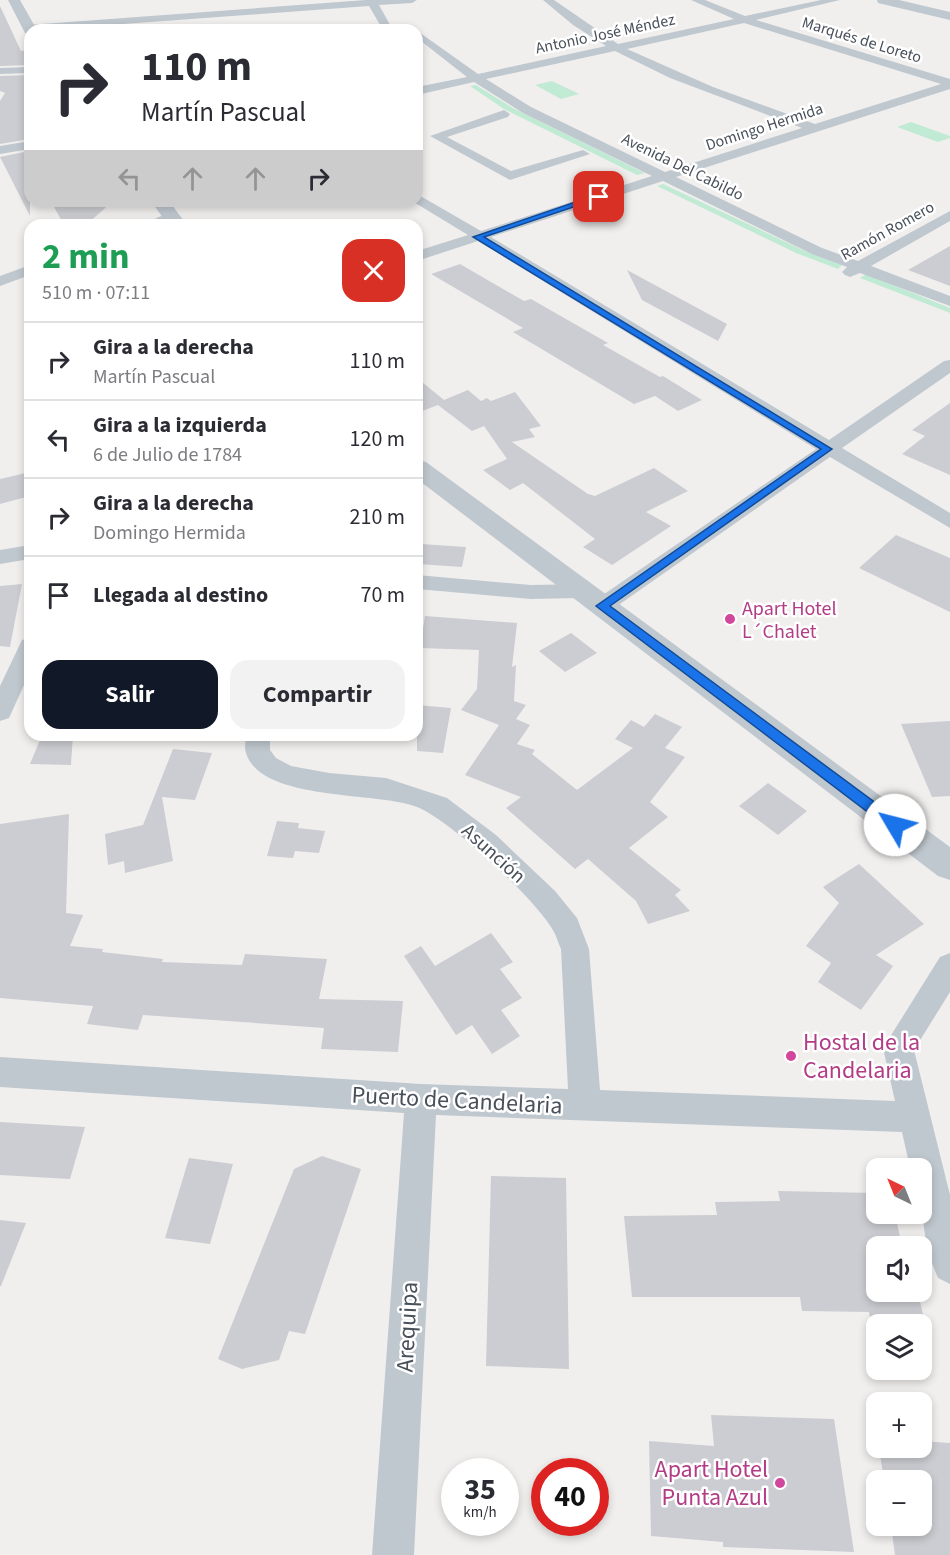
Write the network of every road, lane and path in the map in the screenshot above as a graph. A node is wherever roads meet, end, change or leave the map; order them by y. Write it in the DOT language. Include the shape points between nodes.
graph roads {
  1 [pos="14,0"];
  2 [pos="222,0"];
  3 [pos="412,0"];
  4 [pos="548,0"];
  5 [pos="696,0"];
  6 [pos="835,0"];
  7 [pos="883,0"];
  8 [pos="371,1"];
  9 [pos="392,1"];
  10 [pos="950,16"];
  11 [pos="225,18"];
  12 [pos="7,20"];
  13 [pos="745,20"];
  14 [pos="26,24"];
  15 [pos="76,24"];
  16 [pos="384,24"];
  17 [pos="410,24"];
  18 [pos="24,25"];
  19 [pos="423,36"];
  20 [pos="614,48"];
  21 [pos="24,69"];
  22 [pos="437,69"];
  23 [pos="0,71"];
  24 [pos="476,78"];
  25 [pos="456,82"];
  26 [pos="950,84"];
  27 [pos="423,90"];
  28 [pos="504,114"];
  29 [pos="813,128"];
  30 [pos="24,146"];
  31 [pos="0,150"];
  32 [pos="621,174"];
  33 [pos="661,176"];
  34 [pos="639,183"];
  35 [pos="661,194"];
  36 [pos="423,202"];
  37 [pos="950,215"];
  38 [pos="477,237"];
  39 [pos="423,254"];
  40 [pos="8,264"];
  41 [pos="809,264"];
  42 [pos="859,267"];
  43 [pos="24,270"];
  44 [pos="24,272"];
  45 [pos="841,276"];
  46 [pos="0,281"];
  47 [pos="863,284"];
  48 [pos="950,302"];
  49 [pos="950,364"];
  50 [pos="827,449"];
  51 [pos="423,471"];
  52 [pos="950,522"];
  53 [pos="24,553"];
  54 [pos="0,557"];
  55 [pos="423,583"];
  56 [pos="592,598"];
  57 [pos="24,659"];
  58 [pos="0,712"];
  59 [pos="256,741"];
  60 [pos="950,866"];
  61 [pos="950,966"];
  62 [pos="0,1072"];
  63 [pos="421,1099"];
  64 [pos="585,1106"];
  65 [pos="914,1117"];
  66 [pos="950,1266"];
  67 [pos="393,1555"];
  1 -- 14 [label="street"];
  2 -- 11 [label="street"];
  3 -- 9 [label="street"];
  4 -- 20 [label="street"];
  5 -- 13 [label="street, Marqués de Loreto"];
  6 -- 13 [label="street, Antonio José Méndez"];
  7 -- 10 [label="street"];
  8 -- 9 [label="street"];
  8 -- 11 [label="street"];
  8 -- 16 [label="street"];
  9 -- 17 [label="street, Avenida Del Cabildo"];
  11 -- 15 [label="street"];
  12 -- 18 [label="street"];
  13 -- 20 [label="street, Antonio José Méndez"];
  13 -- 26 [label="street, Marqués de Loreto"];
  19 -- 24 [label="street, Avenida Del Cabildo"];
  20 -- 24 [label="street, Antonio José Méndez"];
  20 -- 29 [label="street" via="645,64"];
  21 -- 23 [label="street"];
  22 -- 25 [label="street"];
  24 -- 25 [label="street, Antonio José Méndez"];
  24 -- 33 [label="street, Avenida Del Cabildo" via="527,110"];
  25 -- 27 [label="street, Antonio José Méndez"];
  25 -- 28 [label="street"];
  26 -- 29 [label="street, Domingo Hermida"];
  28 -- 28 [label="street" via="436,136 510,176 588,157"];
  29 -- 33 [label="street, Domingo Hermida"];
  30 -- 31 [label="street"];
  32 -- 34 [label="street, Avenida Del Cabildo"];
  33 -- 34 [label="street, Domingo Hermida"];
  33 -- 42 [label="street, Avenida Del Cabildo" via="817,251"];
  34 -- 35 [label="street, Avenida Del Cabildo"];
  34 -- 38 [label="street, Domingo Hermida"];
  36 -- 38 [label="street"];
  37 -- 42 [label="street, Ramón Romero"];
  38 -- 39 [label="street, Domingo Hermida"];
  38 -- 50 [label="street"];
  40 -- 43 [label="street"];
  41 -- 45 [label="street"];
  42 -- 45 [label="street, Ramón Romero"];
  42 -- 48 [label="street, Avenida Del Cabildo"];
  44 -- 46 [label="street"];
  45 -- 47 [label="street"];
  49 -- 50 [label="street"];
  50 -- 52 [label="street"];
  50 -- 56 [label="street"];
  51 -- 56 [label="street"];
  53 -- 54 [label="street"];
  55 -- 56 [label="street"];
  56 -- 60 [label="street"];
  57 -- 58 [label="street"];
  59 -- 64 [label="street, Asunción" via="261,756 290,777 385,788 439,805 550,905 567,927 575,949"];
  61 -- 65 [label="street" via="897,1048"];
  62 -- 63 [label="street, Puerto de Candelaria"];
  63 -- 64 [label="street, Puerto de Candelaria"];
  63 -- 67 [label="street, Arequipa"];
  64 -- 65 [label="street, Puerto de Candelaria"];
  65 -- 66 [label="street"];
}
